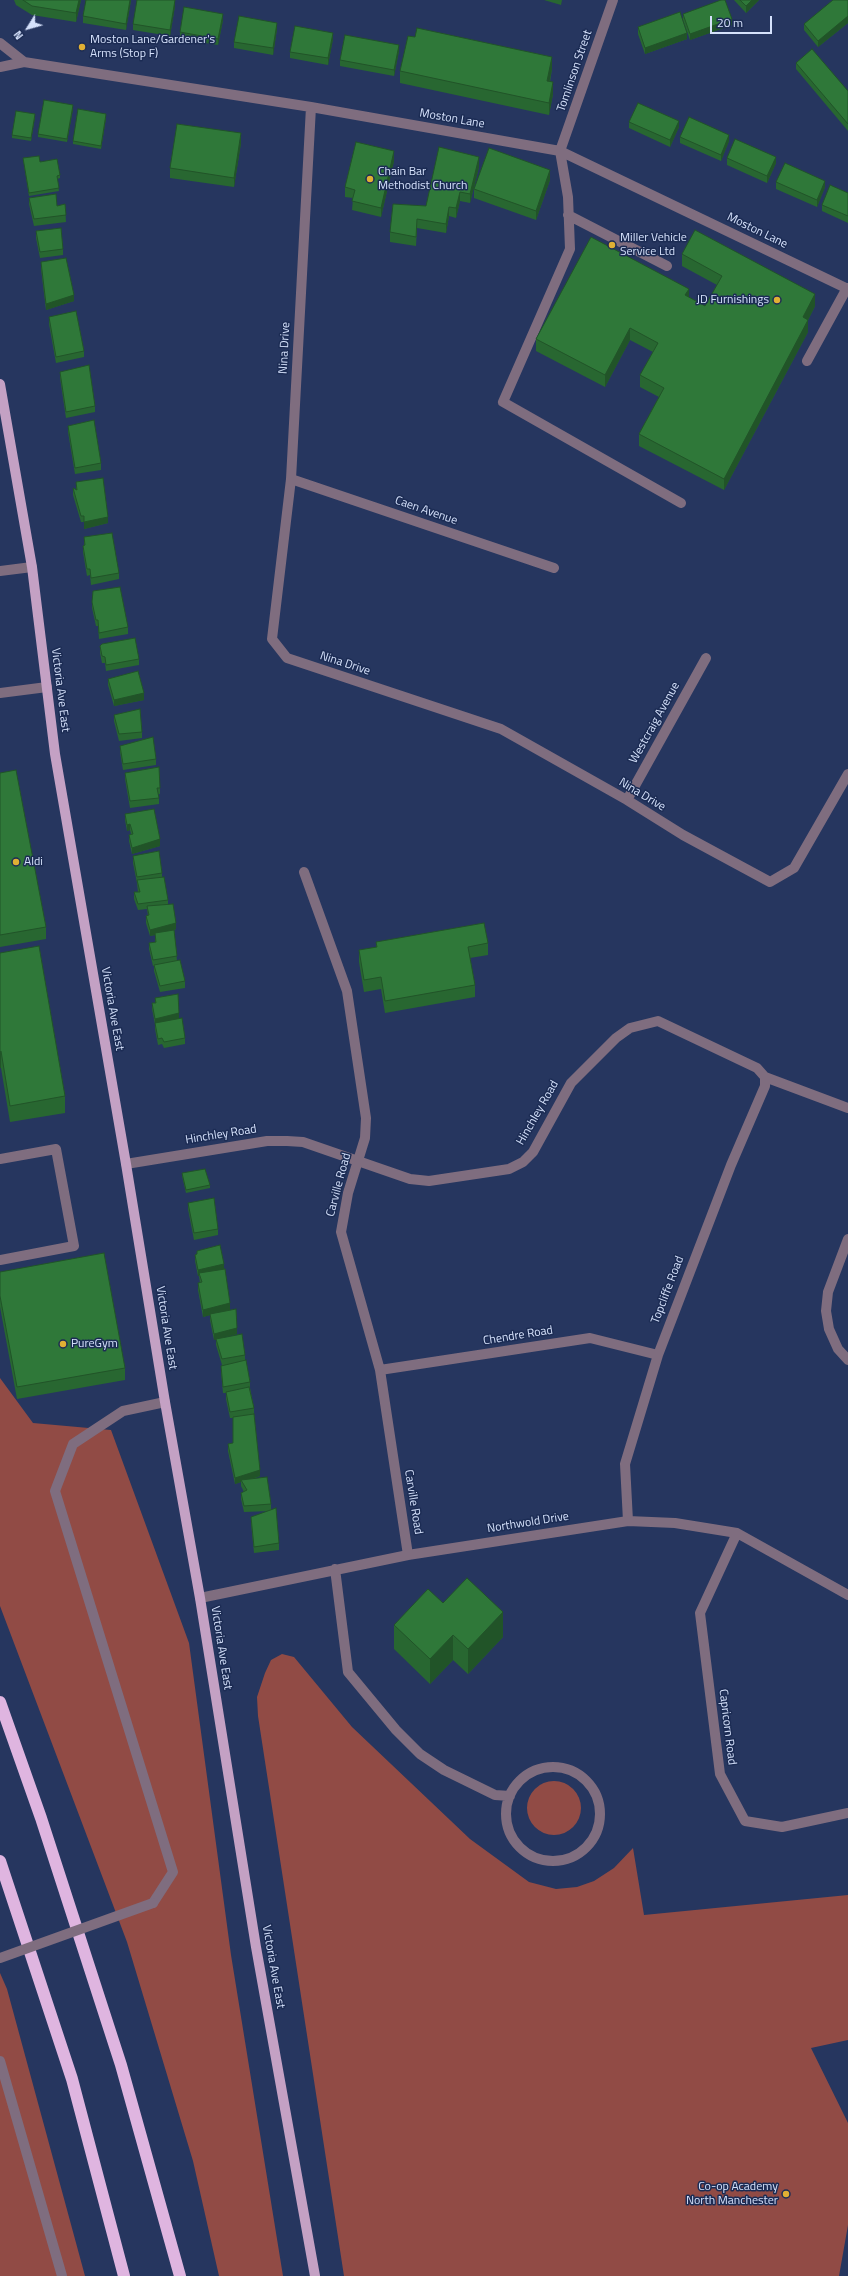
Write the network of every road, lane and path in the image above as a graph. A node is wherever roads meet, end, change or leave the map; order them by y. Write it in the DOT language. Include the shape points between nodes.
graph roads {
  1 [pos="613,0"];
  2 [pos="0,43"];
  3 [pos="24,62"];
  4 [pos="0,67"];
  5 [pos="311,107"];
  6 [pos="560,151"];
  7 [pos="568,215"];
  8 [pos="667,266"];
  9 [pos="848,289"];
  10 [pos="807,361"];
  11 [pos="0,384"];
  12 [pos="291,479"];
  13 [pos="681,503"];
  14 [pos="32,567"];
  15 [pos="554,568"];
  16 [pos="0,571"];
  17 [pos="706,658"];
  18 [pos="47,687"];
  19 [pos="0,693"];
  20 [pos="848,774"];
  21 [pos="627,800"];
  22 [pos="304,872"];
  23 [pos="765,1077"];
  24 [pos="848,1108"];
  25 [pos="0,1159"];
  26 [pos="358,1162"];
  27 [pos="126,1164"];
  28 [pos="848,1239"];
  29 [pos="0,1260"];
  30 [pos="658,1355"];
  31 [pos="848,1360"];
  32 [pos="380,1370"];
  33 [pos="165,1402"];
  34 [pos="628,1521"];
  35 [pos="737,1533"];
  36 [pos="408,1555"];
  37 [pos="334,1569"];
  38 [pos="848,1595"];
  39 [pos="200,1598"];
  40 [pos="0,1702"];
  41 [pos="510,1796"];
  42 [pos="848,1813"];
  43 [pos="0,1861"];
  44 [pos="0,1958"];
  45 [pos="0,2061"];
  46 [pos="62,2276"];
  47 [pos="124,2276"];
  48 [pos="180,2276"];
  49 [pos="315,2276"];
  1 -- 6 [label="street, Tomlinson Street"];
  2 -- 3 [label="street, Moston Lane"];
  3 -- 4 [label="street, Moston Lane"];
  3 -- 5 [label="street, Moston Lane"];
  5 -- 6 [label="street, Moston Lane"];
  5 -- 12 [label="street, Nina Drive"];
  6 -- 7 [label="street"];
  6 -- 9 [label="street, Moston Lane"];
  7 -- 8 [label="street"];
  7 -- 13 [label="street" via="570,249 503,402"];
  9 -- 10 [label="street"];
  11 -- 14 [label="main road, Victoria Ave East"];
  12 -- 15 [label="street, Caen Avenue"];
  12 -- 21 [label="street, Nina Drive" via="272,639 287,658 501,729"];
  14 -- 16 [label="street"];
  14 -- 18 [label="main road, Victoria Ave East"];
  17 -- 21 [label="street, Westcraig Avenue"];
  18 -- 19 [label="street"];
  18 -- 27 [label="main road, Victoria Ave East" via="55,754"];
  20 -- 21 [label="street, Nina Drive" via="794,868 770,882 683,835"];
  22 -- 26 [label="street, Carville Road" via="347,991 366,1118 365,1138"];
  23 -- 24 [label="street, Hinchley Road"];
  23 -- 26 [label="street, Hinchley Road" via="757,1068 658,1022 644,1023 630,1028 616,1038 571,1083 541,1140 522,1162 509,1169 429,1181 410,1180"];
  23 -- 30 [label="street, Topcliffe Road" via="764,1086 730,1165"];
  25 -- 29 [label="street" via="56,1149 74,1246"];
  26 -- 27 [label="street, Hinchley Road" via="303,1142 266,1141"];
  26 -- 32 [label="street, Carville Road" via="348,1193 341,1232"];
  27 -- 33 [label="main road, Victoria Ave East"];
  28 -- 31 [label="street" via="828,1292 826,1311 829,1329 838,1349"];
  30 -- 32 [label="street, Chendre Road" via="590,1338"];
  30 -- 34 [label="street, Topcliffe Road" via="625,1464"];
  32 -- 36 [label="street, Carville Road"];
  33 -- 39 [label="main road, Victoria Ave East"];
  33 -- 44 [label="street, bridge" via="123,1411 73,1444 56,1491 173,1872 153,1904"];
  34 -- 35 [label="street, Northwold Drive" via="675,1523"];
  34 -- 36 [label="street, Northwold Drive"];
  35 -- 38 [label="street, Northwold Drive"];
  35 -- 42 [label="street, Capricorn Road" via="700,1613 720,1774 745,1821 782,1827"];
  36 -- 37 [label="street, Northwold Drive"];
  37 -- 39 [label="street, Northwold Drive"];
  37 -- 41 [label="street" via="348,1672 396,1730 420,1754 444,1770 495,1795"];
  39 -- 49 [label="main road, Victoria Ave East" via="256,1947"];
  40 -- 48 [label="highway" via="41,1818 121,2065"];
  41 -- 41 [label="street" via="521,1779 538,1769 557,1767 576,1773 591,1786 599,1803 600,1823 592,1841 578,1855 559,1861 539,1859 522,1850 510,1834 506,1815"];
  43 -- 47 [label="highway" via="72,2079"];
  45 -- 46 [label="street"];
}
